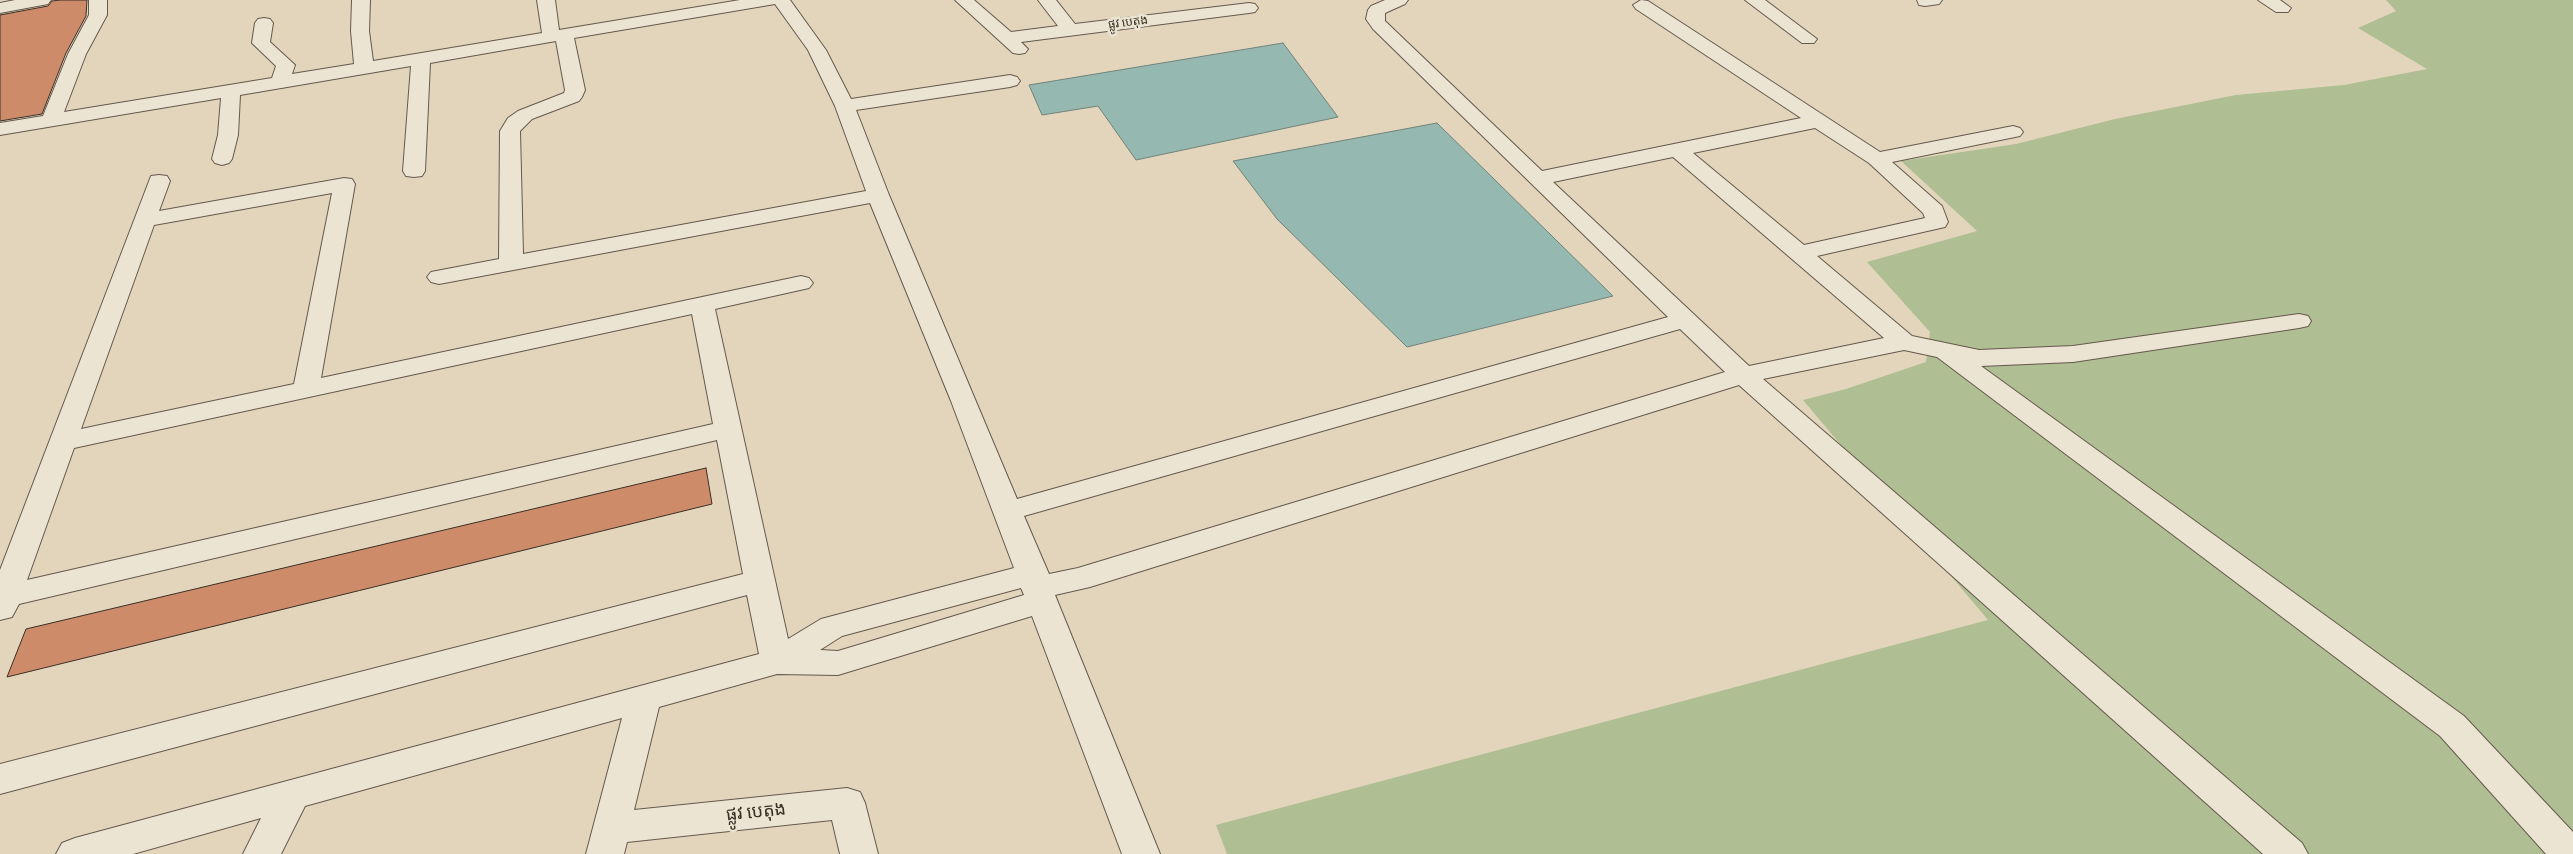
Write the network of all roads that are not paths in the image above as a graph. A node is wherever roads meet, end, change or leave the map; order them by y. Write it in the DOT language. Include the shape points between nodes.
graph roads {
  1 [pos="42,0"];
  2 [pos="98,0"];
  3 [pos="361,0"];
  4 [pos="546,0"];
  5 [pos="771,0"];
  6 [pos="781,0"];
  7 [pos="964,0"];
  8 [pos="1047,0"];
  9 [pos="1399,0"];
  10 [pos="1754,0"];
  11 [pos="1642,5"];
  12 [pos="0,8"];
  13 [pos="1249,8"];
  14 [pos="264,23"];
  15 [pos="1070,30"];
  16 [pos="558,36"];
  17 [pos="1808,40"];
  18 [pos="422,59"];
  19 [pos="364,68"];
  20 [pos="280,82"];
  21 [pos="1010,82"];
  22 [pos="231,91"];
  23 [pos="845,106"];
  24 [pos="52,119"];
  25 [pos="1817,121"];
  26 [pos="0,129"];
  27 [pos="2013,132"];
  28 [pos="1677,150"];
  29 [pos="222,159"];
  30 [pos="1876,159"];
  31 [pos="414,171"];
  32 [pos="1537,179"];
  33 [pos="159,181"];
  34 [pos="878,195"];
  35 [pos="145,220"];
  36 [pos="1800,253"];
  37 [pos="511,264"];
  38 [pos="439,277"];
  39 [pos="801,282"];
  40 [pos="702,304"];
  41 [pos="1685,320"];
  42 [pos="2299,321"];
  43 [pos="1904,342"];
  44 [pos="1943,350"];
  45 [pos="1744,376"];
  46 [pos="306,389"];
  47 [pos="728,429"];
  48 [pos="63,442"];
  49 [pos="1008,511"];
  50 [pos="760,581"];
  51 [pos="1038,588"];
  52 [pos="3,604"];
  53 [pos="777,662"];
  54 [pos="644,698"];
  55 [pos="0,779"];
  56 [pos="292,795"];
  57 [pos="609,841"];
  58 [pos="75,854"];
  59 [pos="262,854"];
  60 [pos="859,854"];
  61 [pos="1141,854"];
  62 [pos="2289,854"];
  63 [pos="2570,854"];
  1 -- 12 [label="street"];
  2 -- 24 [label="street" via="98,15 77,54"];
  3 -- 19 [label="street"];
  4 -- 16 [label="street"];
  5 -- 16 [label="street"];
  6 -- 23 [label="street" via="817,50"];
  7 -- 15 [label="street, ផ្លូវ បេតុង" via="1013,44"];
  8 -- 15 [label="street"];
  9 -- 32 [label="street" via="1377,10 1375,19 1379,25"];
  10 -- 17 [label="street"];
  11 -- 25 [label="street"];
  13 -- 15 [label="street, ផ្លូវ បេតុង"];
  14 -- 20 [label="street" via="261,43 286,65"];
  16 -- 18 [label="street"];
  16 -- 37 [label="street" via="575,90 572,98 525,115 515,122 510,131"];
  18 -- 19 [label="street"];
  18 -- 31 [label="street"];
  19 -- 20 [label="street"];
  20 -- 22 [label="street"];
  21 -- 23 [label="street"];
  22 -- 24 [label="street"];
  22 -- 29 [label="street" via="228,135"];
  23 -- 34 [label="street"];
  24 -- 26 [label="street"];
  25 -- 28 [label="street"];
  25 -- 30 [label="street"];
  27 -- 30 [label="street"];
  28 -- 32 [label="street"];
  28 -- 36 [label="street"];
  30 -- 36 [label="street" via="1934,211 1937,222"];
  32 -- 41 [label="street"];
  33 -- 35 [label="street"];
  34 -- 37 [label="street"];
  34 -- 49 [label="street"];
  35 -- 46 [label="street" via="344,184"];
  35 -- 48 [label="street"];
  36 -- 43 [label="street"];
  37 -- 38 [label="street"];
  39 -- 40 [label="street"];
  40 -- 46 [label="street"];
  40 -- 47 [label="street"];
  41 -- 45 [label="street"];
  41 -- 49 [label="street"];
  42 -- 44 [label="street" via="2072,354 1978,358"];
  43 -- 44 [label="street"];
  43 -- 45 [label="street"];
  44 -- 63 [label="street" via="2452,726"];
  45 -- 51 [label="street"];
  45 -- 62 [label="street"];
  46 -- 48 [label="street"];
  47 -- 50 [label="street"];
  47 -- 52 [label="street"];
  48 -- 52 [label="street"];
  49 -- 51 [label="street"];
  50 -- 53 [label="street"];
  50 -- 55 [label="street"];
  51 -- 53 [label="street" via="838,663"];
  51 -- 61 [label="street"];
  53 -- 54 [label="street"];
  54 -- 56 [label="street"];
  54 -- 57 [label="street"];
  56 -- 58 [label="street"];
  56 -- 59 [label="street"];
  57 -- 60 [label="street, ផ្លូវ បេតុង" via="847,803"];
}
